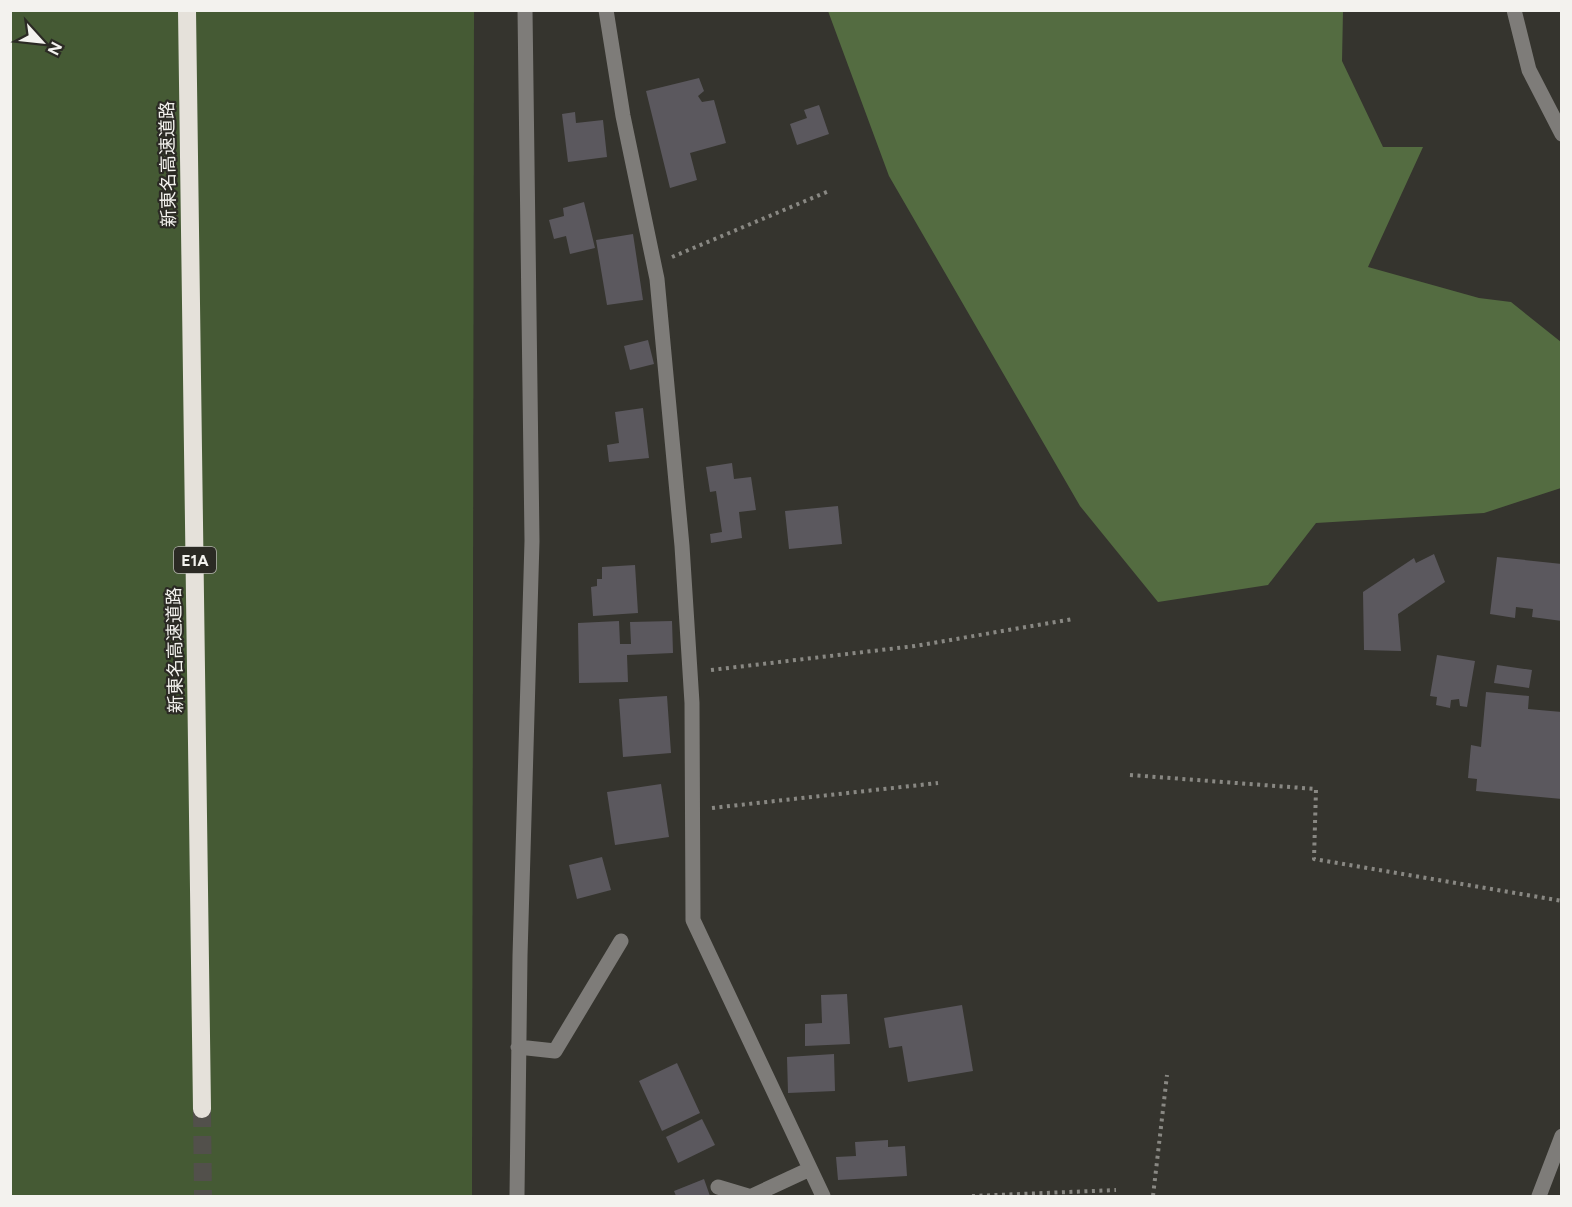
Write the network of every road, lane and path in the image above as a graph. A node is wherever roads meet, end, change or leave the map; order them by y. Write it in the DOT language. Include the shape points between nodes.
graph roads {
  1 [pos="187,10"];
  2 [pos="525,10"];
  3 [pos="606,10"];
  4 [pos="1514,10"];
  5 [pos="1562,134"];
  6 [pos="829,191"];
  7 [pos="654,265"];
  8 [pos="1072,620"];
  9 [pos="690,672"];
  10 [pos="1130,776"];
  11 [pos="938,783"];
  12 [pos="692,810"];
  13 [pos="1562,901"];
  14 [pos="621,940"];
  15 [pos="518,1047"];
  16 [pos="1167,1075"];
  17 [pos="202,1109"];
  18 [pos="1562,1136"];
  19 [pos="810,1168"];
  20 [pos="718,1188"];
  21 [pos="1116,1190"];
  22 [pos="516,1196"];
  23 [pos="974,1196"];
  24 [pos="750,1197"];
  25 [pos="823,1197"];
  26 [pos="1153,1197"];
  27 [pos="1539,1197"];
  1 -- 17 [label="highway, 新東名高速道路 / E1A"];
  2 -- 15 [label="street" via="532,541"];
  3 -- 7 [label="street"];
  4 -- 5 [label="street" via="1529,70"];
  6 -- 7 [label="path"];
  7 -- 9 [label="street" via="682,546"];
  8 -- 9 [label="path" via="915,646"];
  9 -- 12 [label="street"];
  10 -- 13 [label="path" via="1316,789 1314,859"];
  11 -- 12 [label="path"];
  12 -- 19 [label="street" via="693,920"];
  14 -- 15 [label="street" via="555,1051"];
  15 -- 22 [label="street"];
  16 -- 26 [label="path"];
  18 -- 27 [label="street"];
  19 -- 24 [label="street"];
  19 -- 25 [label="street"];
  20 -- 24 [label="street"];
  21 -- 23 [label="path"];
}
